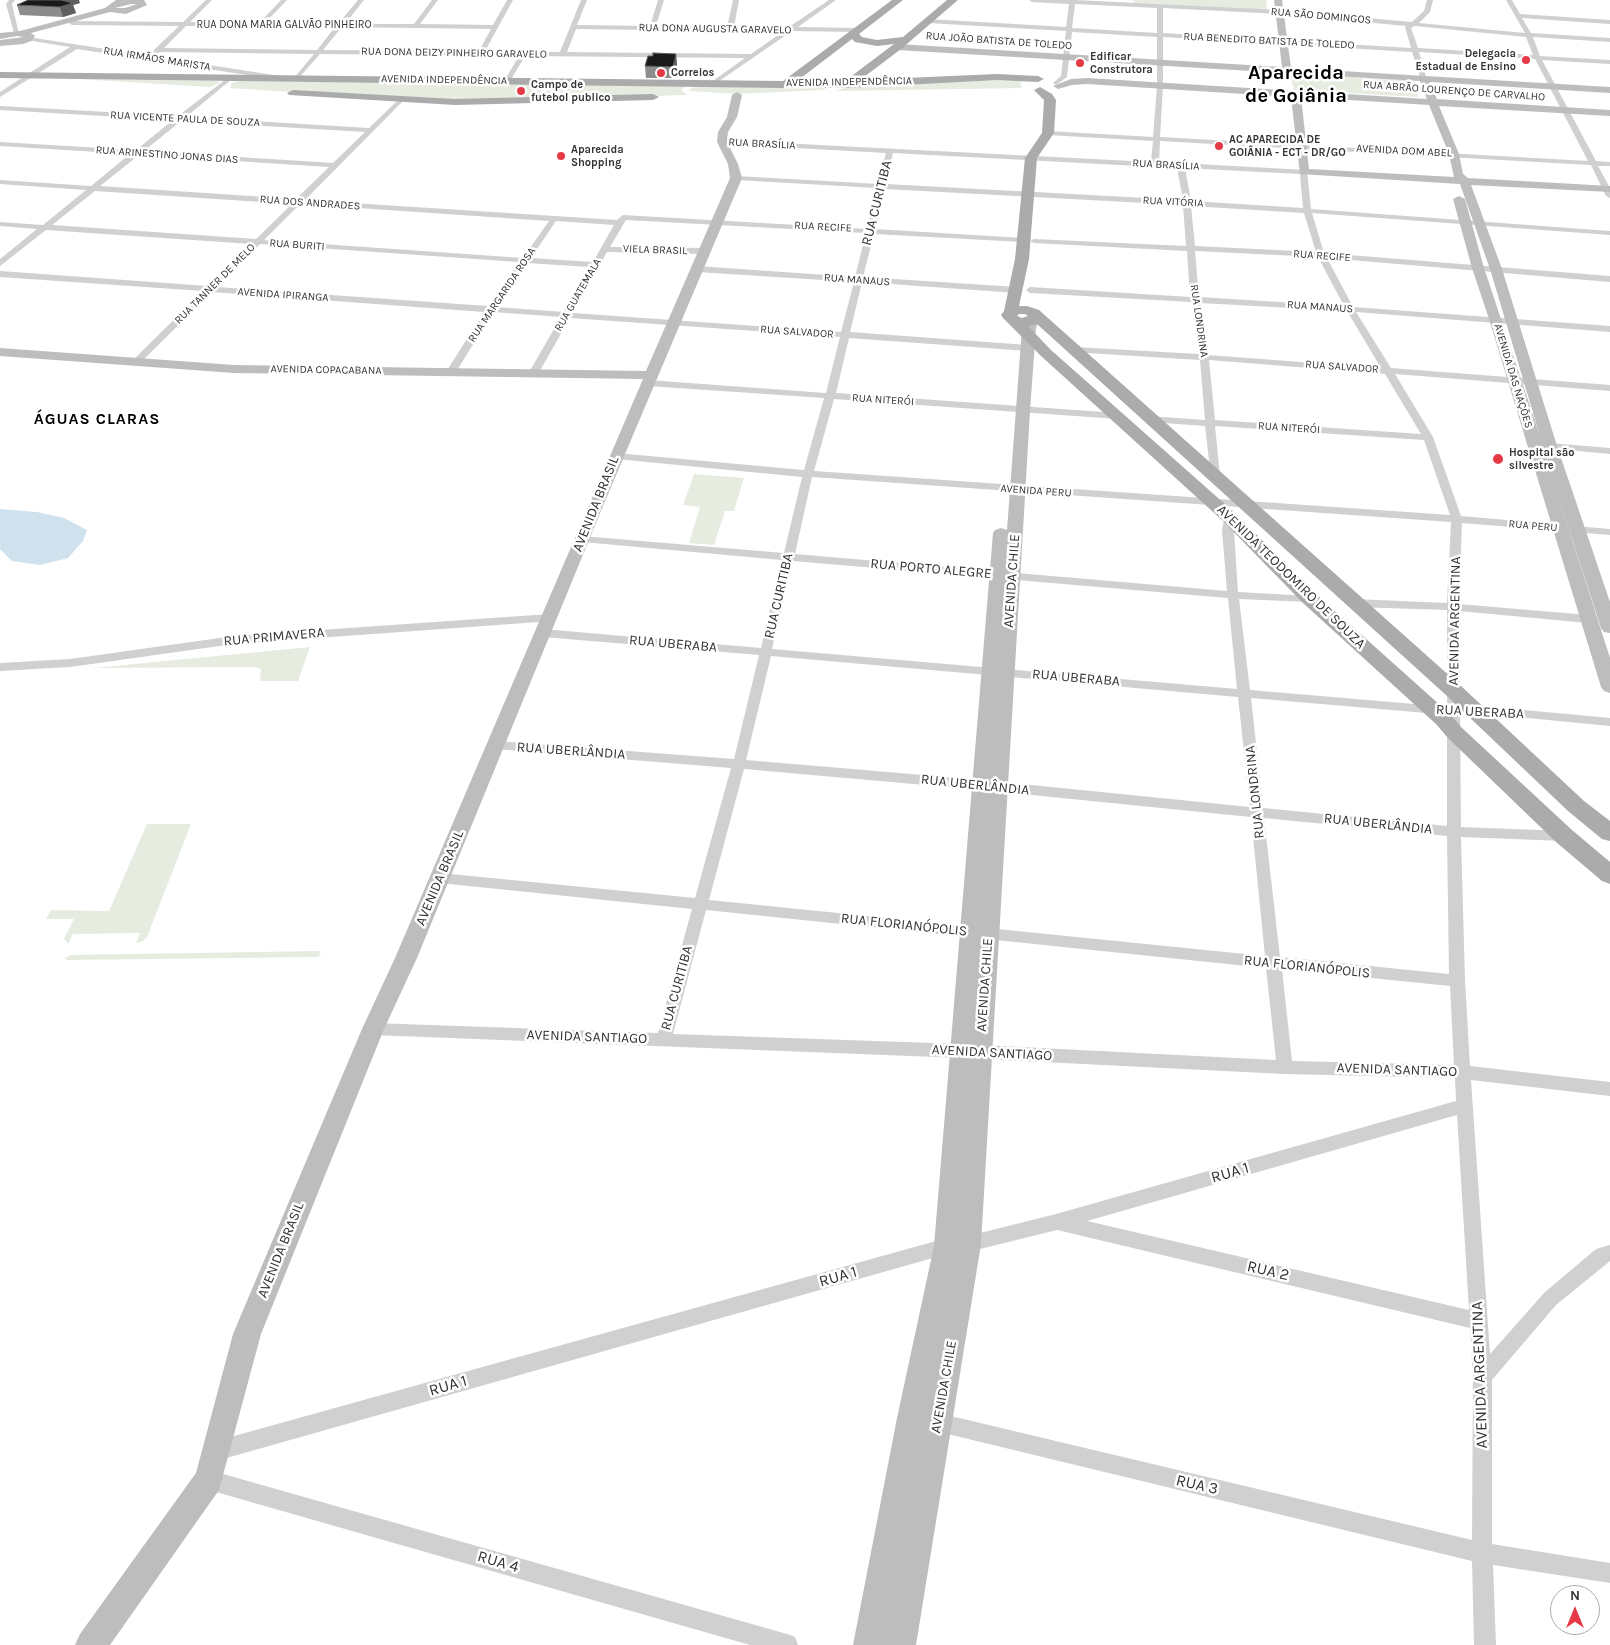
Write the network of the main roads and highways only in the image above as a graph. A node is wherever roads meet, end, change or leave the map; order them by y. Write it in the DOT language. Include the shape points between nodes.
graph roads {
  1 [pos="953,0"];
  2 [pos="898,3"];
  3 [pos="941,10"];
  4 [pos="920,12"];
  5 [pos="886,21"];
  6 [pos="866,24"];
  7 [pos="854,32"];
  8 [pos="900,44"];
  9 [pos="0,76"];
  10 [pos="29,76"];
  11 [pos="786,84"];
  12 [pos="848,84"];
  13 [pos="1036,86"];
  14 [pos="825,88"];
  15 [pos="237,90"];
  16 [pos="285,93"];
  17 [pos="769,94"];
  18 [pos="669,97"];
  19 [pos="1053,133"];
  20 [pos="1023,290"];
  21 [pos="1024,327"];
  22 [pos="1610,833"];
  23 [pos="1610,875"];
  1 -- 3 [label="main road"];
  2 -- 6 [label="main road"];
  3 -- 4 [label="main road"];
  3 -- 8 [label="main road" via="928,21 910,28"];
  5 -- 6 [label="main road"];
  6 -- 7 [label="main road"];
  7 -- 8 [label="main road" via="859,40"];
  7 -- 11 [label="main road"];
  8 -- 12 [label="main road"];
  9 -- 10 [label="main road, AVENIDA INDEPENDÊNCIA"];
  10 -- 11 [label="main road, AVENIDA INDEPENDÊNCIA"];
  10 -- 15 [label="main road, AVENIDA INDEPENDÊNCIA"];
  11 -- 14 [label="main road, AVENIDA INDEPENDÊNCIA"];
  11 -- 17 [label="main road, AVENIDA INDEPENDÊNCIA" via="696,86 685,90 717,95"];
  12 -- 13 [label="main road, AVENIDA INDEPENDÊNCIA" via="997,77"];
  12 -- 14 [label="main road" via="836,90"];
  13 -- 17 [label="main road, AVENIDA INDEPENDÊNCIA"];
  13 -- 19 [label="main road" via="1050,100"];
  13 -- 19 [label="main road" via="1052,89 1057,85 1059,98"];
  14 -- 17 [label="main road"];
  16 -- 18 [label="main road, AVENIDA INDEPENDÊNCIA" via="470,102"];
  19 -- 20 [label="main road, AVENIDA CHILE" via="1036,159"];
  20 -- 21 [label="main road, AVENIDA CHILE"];
  20 -- 21 [label="main road, AVENIDA CHILE" via="1028,303"];
  21 -- 22 [label="main road, AVENIDA TEODOMIRO DE SOUZA" via="1074,350 1355,602 1460,703"];
  21 -- 23 [label="main road, AVENIDA TEODOMIRO DE SOUZA" via="1046,353 1222,510 1310,600"];
}
